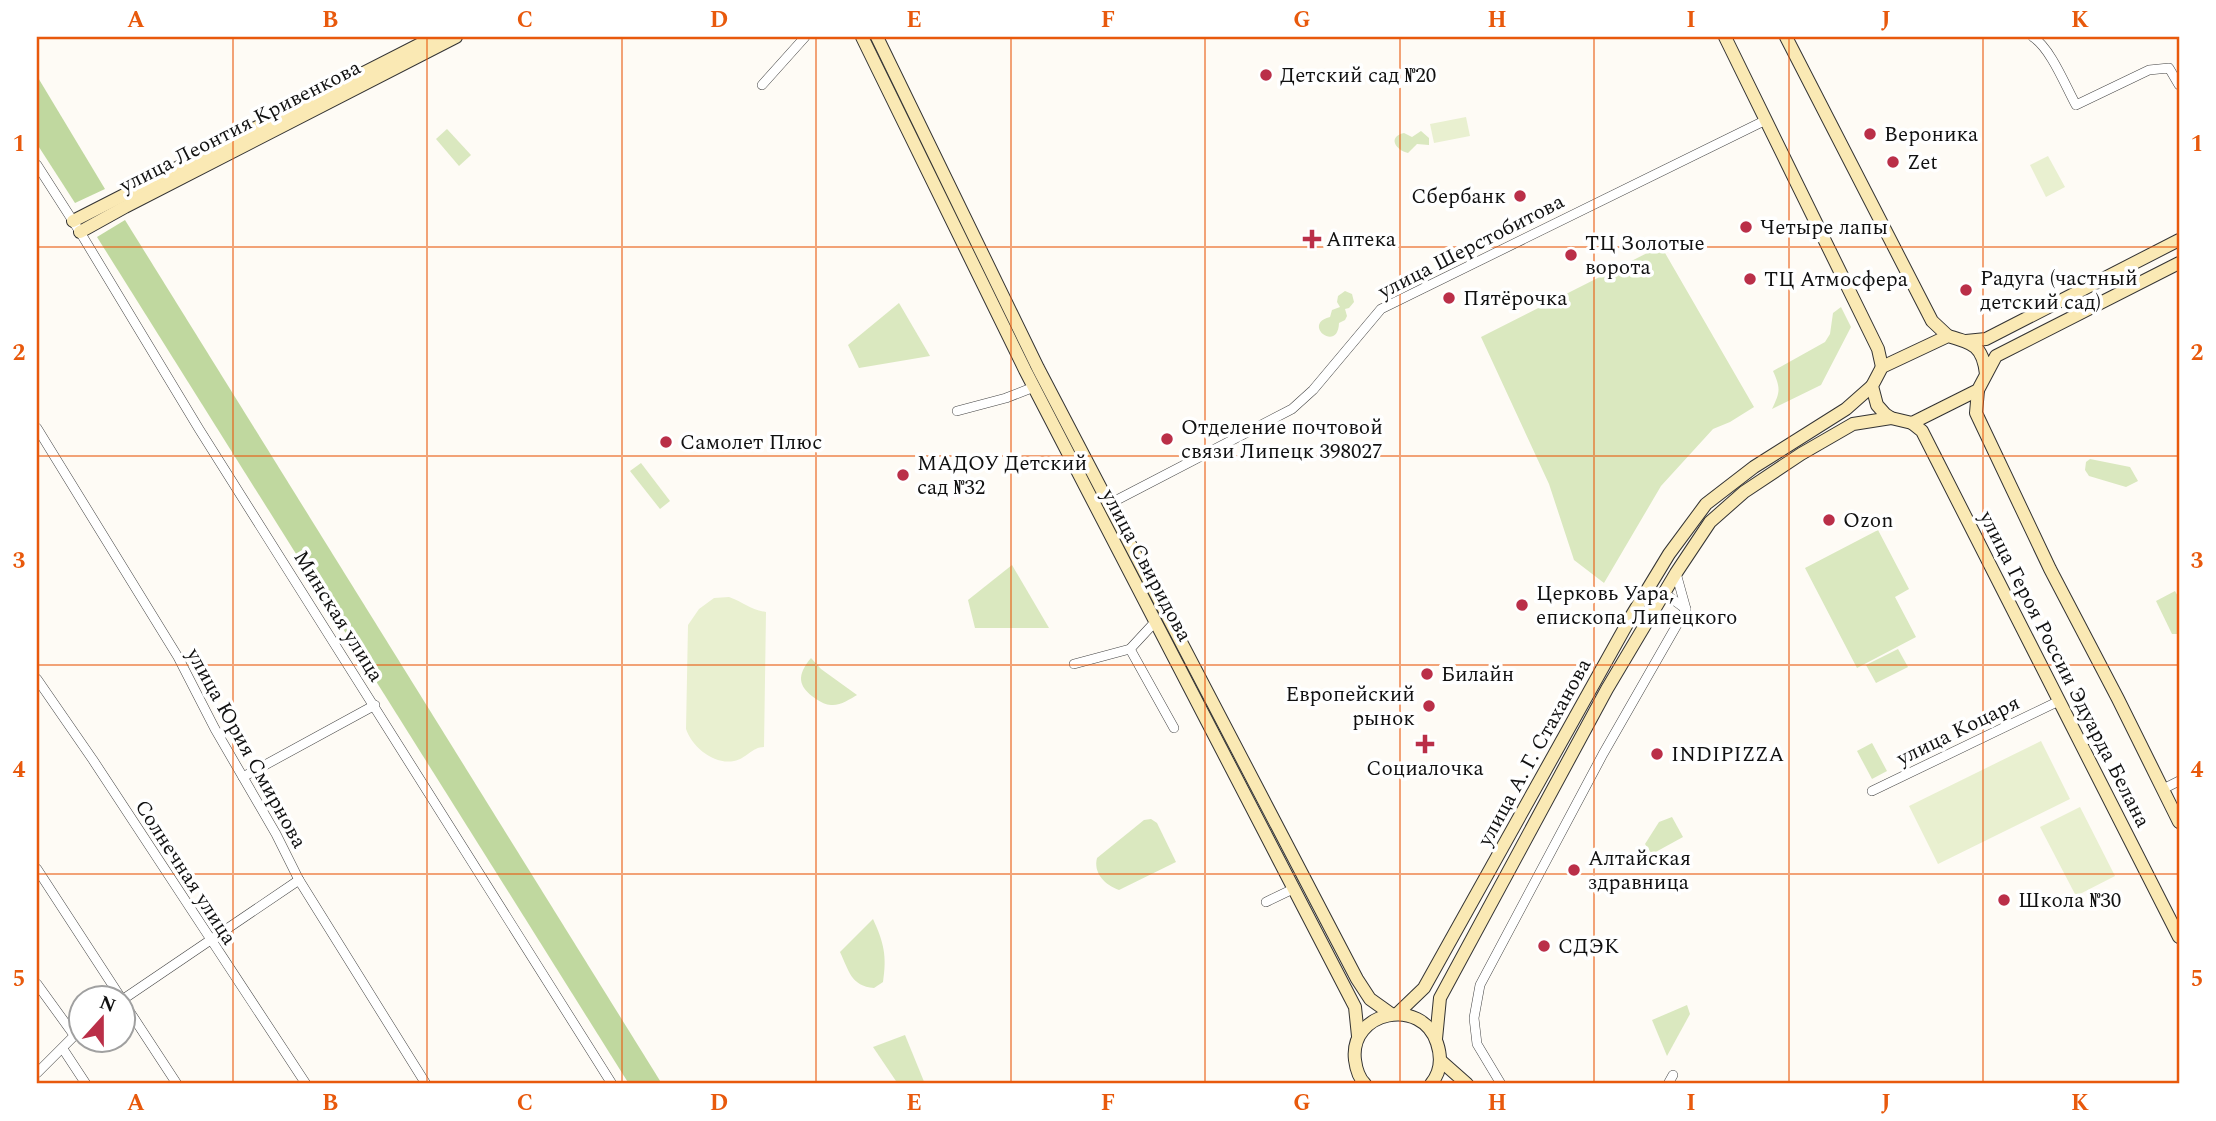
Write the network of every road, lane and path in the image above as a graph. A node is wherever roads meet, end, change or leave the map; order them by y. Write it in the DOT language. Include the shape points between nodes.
graph roads {
  1 [pos="434,37"];
  2 [pos="456,37"];
  3 [pos="805,37"];
  4 [pos="862,37"];
  5 [pos="877,37"];
  6 [pos="1725,37"];
  7 [pos="1786,37"];
  8 [pos="2032,37"];
  9 [pos="762,85"];
  10 [pos="2179,85"];
  11 [pos="1766,120"];
  12 [pos="37,166"];
  13 [pos="76,227"];
  14 [pos="2179,240"];
  15 [pos="2179,263"];
  16 [pos="1948,336"];
  17 [pos="1965,341"];
  18 [pos="1882,368"];
  19 [pos="1986,374"];
  20 [pos="1872,386"];
  21 [pos="1034,387"];
  22 [pos="1978,390"];
  23 [pos="957,411"];
  24 [pos="1891,418"];
  25 [pos="1912,423"];
  26 [pos="37,428"];
  27 [pos="1111,503"];
  28 [pos="1676,573"];
  29 [pos="1664,593"];
  30 [pos="1686,609"];
  31 [pos="1154,622"];
  32 [pos="1129,649"];
  33 [pos="1074,664"];
  34 [pos="37,679"];
  35 [pos="2059,701"];
  36 [pos="375,705"];
  37 [pos="1174,728"];
  38 [pos="243,777"];
  39 [pos="2179,781"];
  40 [pos="2163,789"];
  41 [pos="1872,791"];
  42 [pos="2179,822"];
  43 [pos="37,869"];
  44 [pos="299,880"];
  45 [pos="1293,889"];
  46 [pos="1266,902"];
  47 [pos="2179,937"];
  48 [pos="210,942"];
  49 [pos="37,984"];
  50 [pos="112,984"];
  51 [pos="136,990"];
  52 [pos="1394,1014"];
  53 [pos="66,1019"];
  54 [pos="136,1021"];
  55 [pos="1358,1035"];
  56 [pos="1436,1039"];
  57 [pos="66,1045"];
  58 [pos="63,1049"];
  59 [pos="1441,1061"];
  60 [pos="1355,1064"];
  61 [pos="37,1073"];
  62 [pos="86,1084"];
  63 [pos="177,1084"];
  64 [pos="306,1084"];
  65 [pos="426,1084"];
  66 [pos="612,1084"];
  67 [pos="1352,1084"];
  68 [pos="1365,1084"];
  69 [pos="1432,1084"];
  70 [pos="1467,1084"];
  71 [pos="1501,1084"];
  1 -- 13 [label="street, улица Леонтия Кривенкова"];
  2 -- 13 [label="street, улица Леонтия Кривенкова"];
  3 -- 9 [label="street"];
  4 -- 21 [label="street, улица Свиридова"];
  5 -- 27 [label="street, улица Свиридова" via="1038,368"];
  6 -- 11 [label="street"];
  7 -- 16 [label="street" via="1932,321"];
  8 -- 10 [label="street" via="2049,55 2076,105 2149,69 2169,68"];
  11 -- 18 [label="street" via="1878,349"];
  11 -- 27 [label="street, улица Шерстобитова" via="1381,309 1292,409"];
  12 -- 13 [label="street, Минская улица"];
  13 -- 36 [label="street, Минская улица"];
  14 -- 17 [label="street" via="1986,339"];
  15 -- 19 [label="street" via="1996,356"];
  16 -- 17 [label="street"];
  16 -- 18 [label="street"];
  17 -- 19 [label="street" via="1978,348"];
  18 -- 20 [label="street, улица А. Г. Стаханова"];
  19 -- 22 [label="street"];
  20 -- 24 [label="street" via="1877,405"];
  20 -- 52 [label="street, улица А. Г. Стаханова" via="1846,409 1754,467 1706,504 1632,615 1424,988"];
  21 -- 23 [label="street"];
  21 -- 31 [label="street, улица Свиридова"];
  22 -- 25 [label="street"];
  22 -- 40 [label="street, улица Героя России Эдуарда Белана" via="1976,413"];
  24 -- 25 [label="street"];
  24 -- 28 [label="street, улица А. Г. Стаханова" via="1853,424 1744,492 1710,522"];
  25 -- 35 [label="street, улица Героя России Эдуарда Белана" via="1922,431"];
  26 -- 38 [label="street, улица Юрия Смирнова" via="178,657"];
  27 -- 52 [label="street, улица Свиридова" via="1357,979 1370,999"];
  28 -- 29 [label="street, улица А. Г. Стаханова"];
  28 -- 30 [label="street"];
  29 -- 30 [label="street"];
  29 -- 56 [label="street, улица А. Г. Стаханова" via="1440,998"];
  30 -- 71 [label="street" via="1602,754 1480,985 1474,1018 1477,1044"];
  31 -- 32 [label="street"];
  31 -- 45 [label="street, улица Свиридова"];
  32 -- 33 [label="street"];
  32 -- 37 [label="street"];
  34 -- 48 [label="street, Солнечная улица"];
  35 -- 41 [label="street, улица Коцаря"];
  35 -- 47 [label="street, улица Героя России Эдуарда Белана"];
  36 -- 38 [label="street"];
  36 -- 66 [label="street, Минская улица"];
  38 -- 44 [label="street, улица Юрия Смирнова"];
  39 -- 40 [label="street"];
  40 -- 42 [label="street, улица Героя России Эдуарда Белана"];
  43 -- 50 [label="street"];
  44 -- 48 [label="street"];
  44 -- 65 [label="street, улица Юрия Смирнова"];
  45 -- 46 [label="street"];
  45 -- 55 [label="street, улица Свиридова" via="1355,1007"];
  48 -- 51 [label="street"];
  48 -- 64 [label="street, Солнечная улица"];
  49 -- 53 [label="street"];
  52 -- 55 [label="street, улица А. Г. Стаханова" via="1372,1021"];
  52 -- 56 [label="street, улица Свиридова" via="1416,1018"];
  54 -- 63 [label="street"];
  55 -- 60 [label="street, улица Свиридова"];
  56 -- 59 [label="street, улица А. Г. Стаханова"];
  57 -- 58 [label="street"];
  58 -- 61 [label="street"];
  58 -- 62 [label="street"];
  59 -- 69 [label="street"];
  59 -- 70 [label="street"];
  60 -- 67 [label="street"];
  60 -- 68 [label="street"];
}
